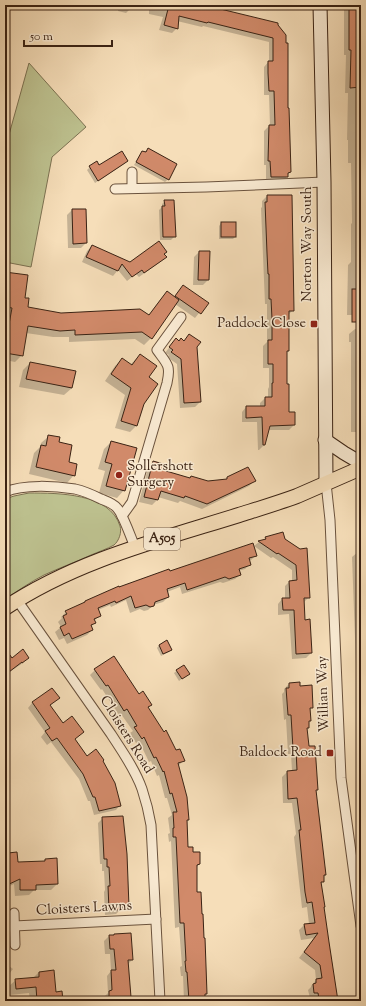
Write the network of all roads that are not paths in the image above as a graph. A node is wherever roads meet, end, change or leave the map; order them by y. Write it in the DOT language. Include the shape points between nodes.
graph roads {
  1 [pos="320,5"];
  2 [pos="132,172"];
  3 [pos="324,182"];
  4 [pos="132,188"];
  5 [pos="115,189"];
  6 [pos="181,317"];
  7 [pos="326,440"];
  8 [pos="361,463"];
  9 [pos="361,468"];
  10 [pos="326,483"];
  11 [pos="5,492"];
  12 [pos="122,516"];
  13 [pos="135,547"];
  14 [pos="17,600"];
  15 [pos="5,608"];
  16 [pos="14,913"];
  17 [pos="156,919"];
  18 [pos="14,926"];
  19 [pos="361,926"];
  20 [pos="15,945"];
  21 [pos="160,1001"];
  1 -- 3 [label="street, Norton Way South"];
  2 -- 4 [label="street"];
  3 -- 4 [label="street"];
  3 -- 7 [label="street, Norton Way South"];
  4 -- 5 [label="street"];
  6 -- 12 [label="street" via="157,350 168,364 167,383 132,502"];
  7 -- 8 [label="street"];
  7 -- 10 [label="street, Norton Way South"];
  9 -- 10 [label="main road, A505"];
  10 -- 13 [label="main road, A505" via="254,510"];
  10 -- 19 [label="street, Willian Way" via="330,520 341,778"];
  11 -- 12 [label="street" via="35,486 76,490 111,503 118,508"];
  12 -- 13 [label="street"];
  13 -- 14 [label="main road, A505" via="90,564"];
  14 -- 15 [label="main road, A505"];
  14 -- 17 [label="street, Cloisters Road" via="111,734 142,787 151,825"];
  16 -- 18 [label="street"];
  17 -- 18 [label="street, Cloisters Lawns"];
  17 -- 21 [label="street, Cloisters Road"];
  18 -- 20 [label="street"];
}
